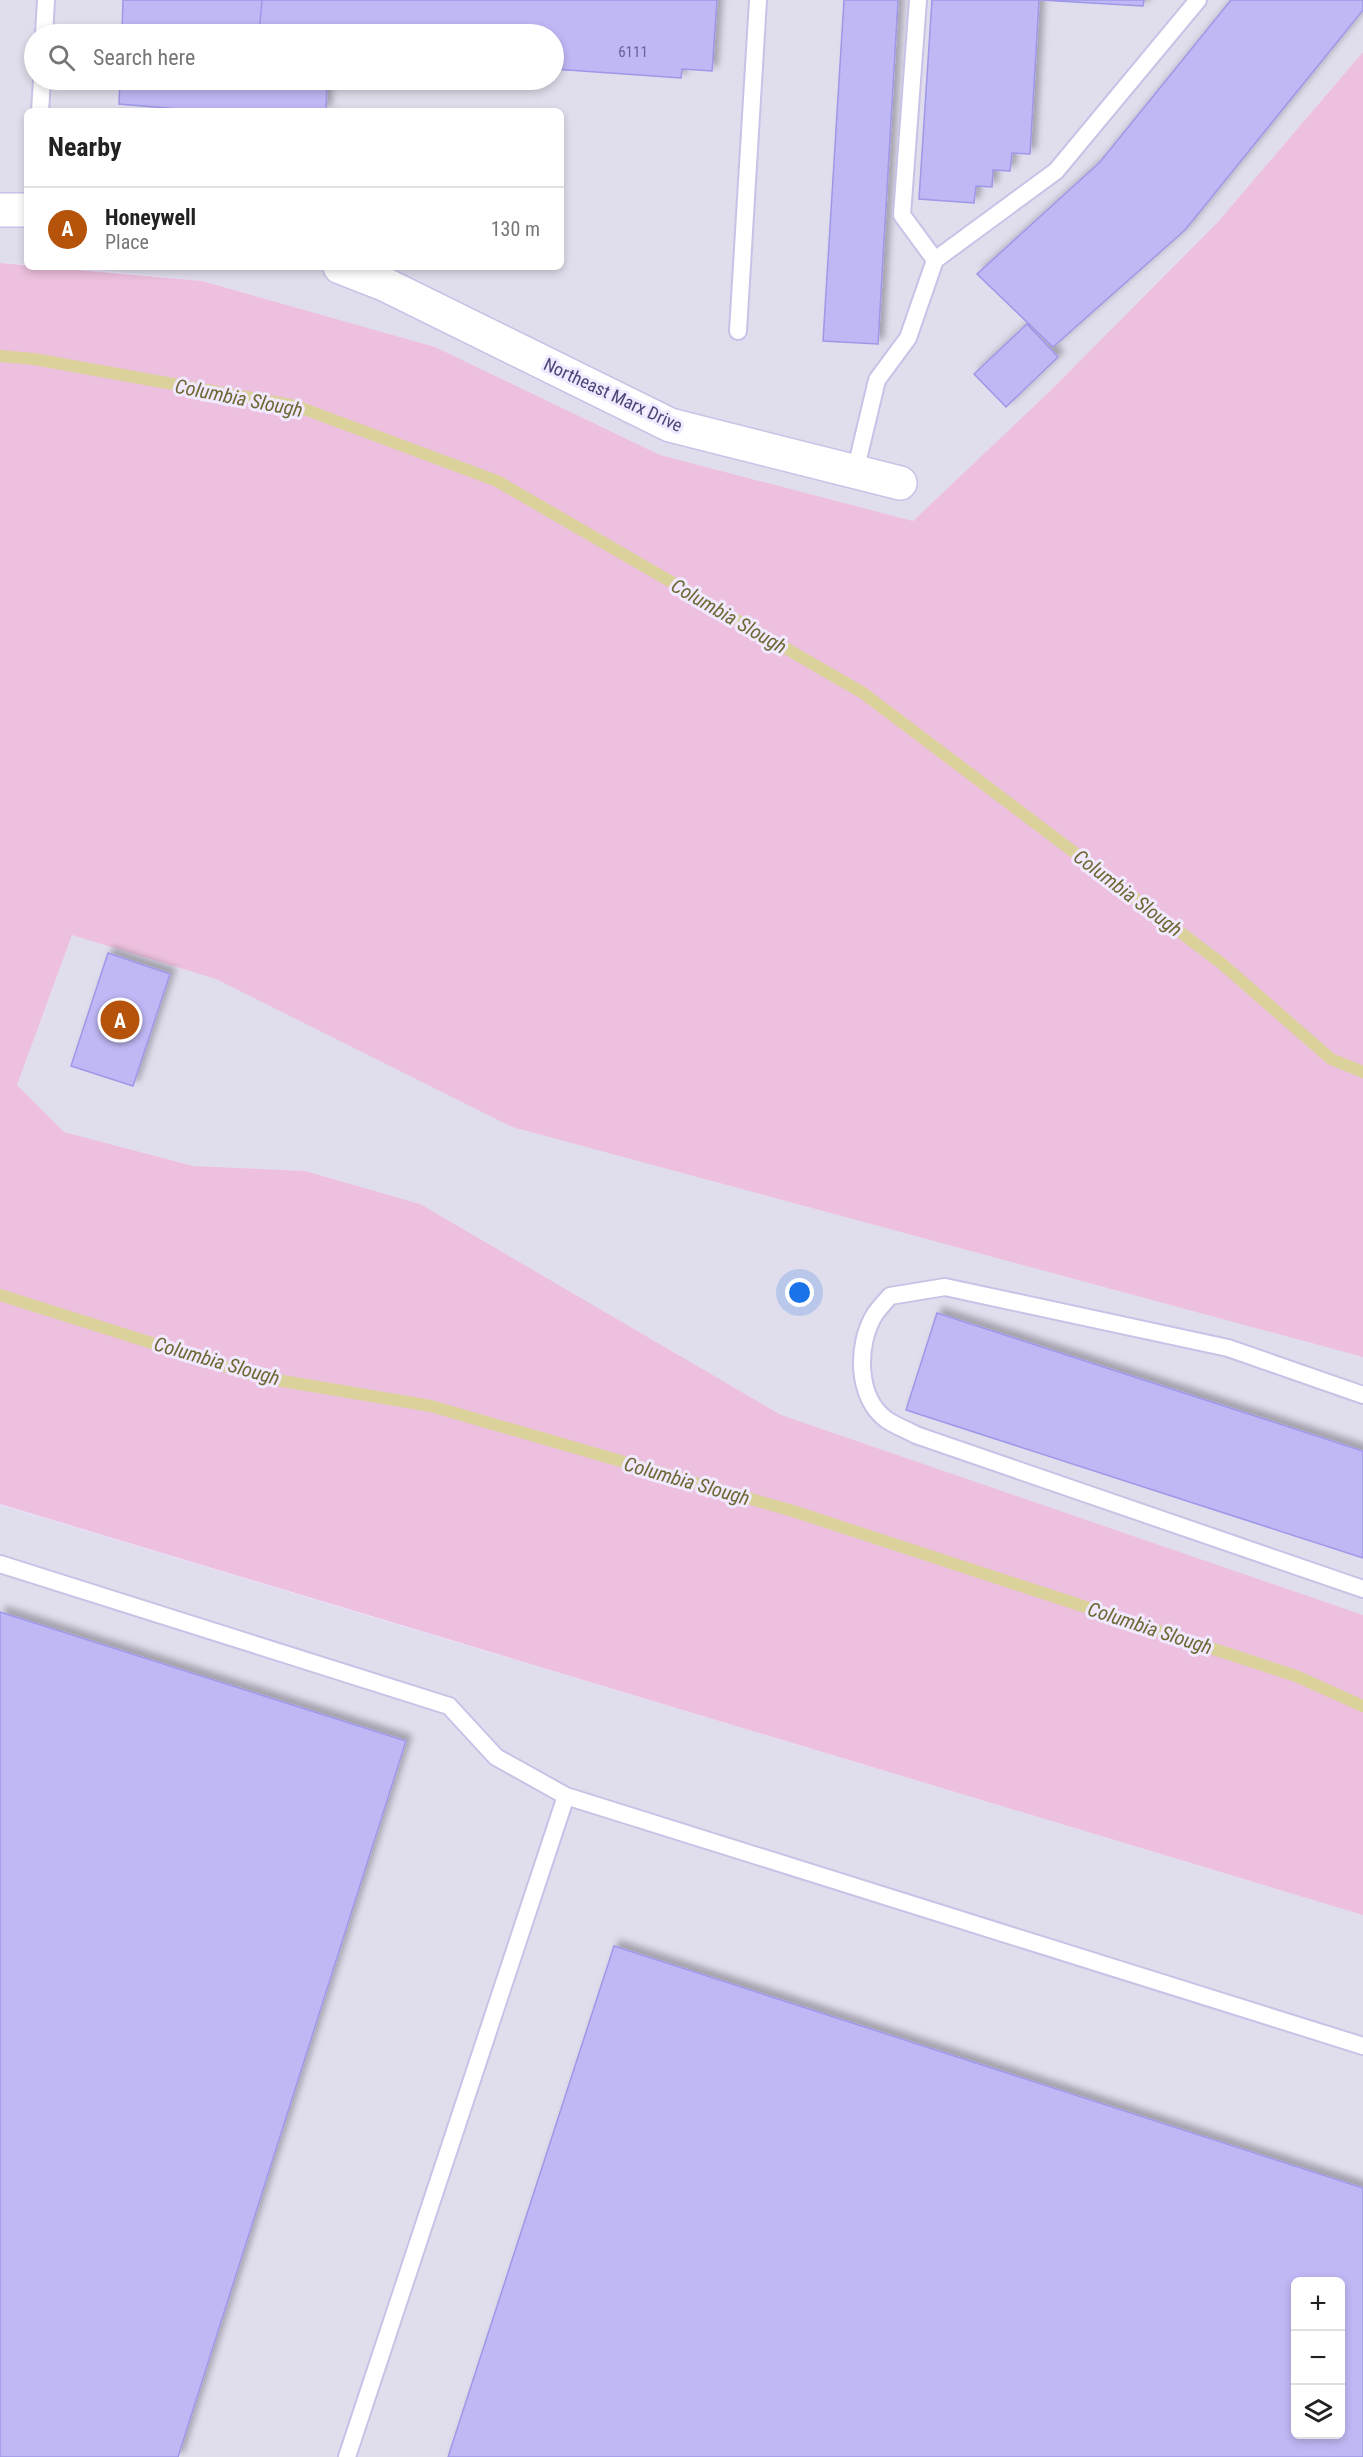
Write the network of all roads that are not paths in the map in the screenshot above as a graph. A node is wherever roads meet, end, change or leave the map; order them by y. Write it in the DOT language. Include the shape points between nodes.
graph roads {
  1 [pos="46,0"];
  2 [pos="759,0"];
  3 [pos="918,0"];
  4 [pos="1198,0"];
  5 [pos="45,24"];
  6 [pos="41,90"];
  7 [pos="40,108"];
  8 [pos="0,210"];
  9 [pos="24,210"];
  10 [pos="935,260"];
  11 [pos="348,270"];
  12 [pos="738,331"];
  13 [pos="855,472"];
  14 [pos="900,483"];
  15 [pos="1363,1395"];
  16 [pos="0,1564"];
  17 [pos="1363,1589"];
  18 [pos="566,1796"];
  19 [pos="1363,2046"];
  20 [pos="347,2457"];
  1 -- 5 [label="lane"];
  2 -- 12 [label="lane"];
  3 -- 10 [label="lane" via="902,215"];
  4 -- 10 [label="lane" via="1056,171"];
  6 -- 7 [label="lane"];
  8 -- 9 [label="street"];
  10 -- 13 [label="lane" via="908,338 877,380"];
  11 -- 13 [label="street, Northeast Marx Drive" via="386,285 670,425"];
  13 -- 14 [label="street, Northeast Marx Drive"];
  15 -- 17 [label="lane" via="1228,1348 945,1287 890,1296 874,1315 864,1343 862,1373 867,1395 886,1419 916,1435"];
  16 -- 18 [label="lane" via="449,1706 496,1757"];
  18 -- 19 [label="lane"];
  18 -- 20 [label="lane"];
}
